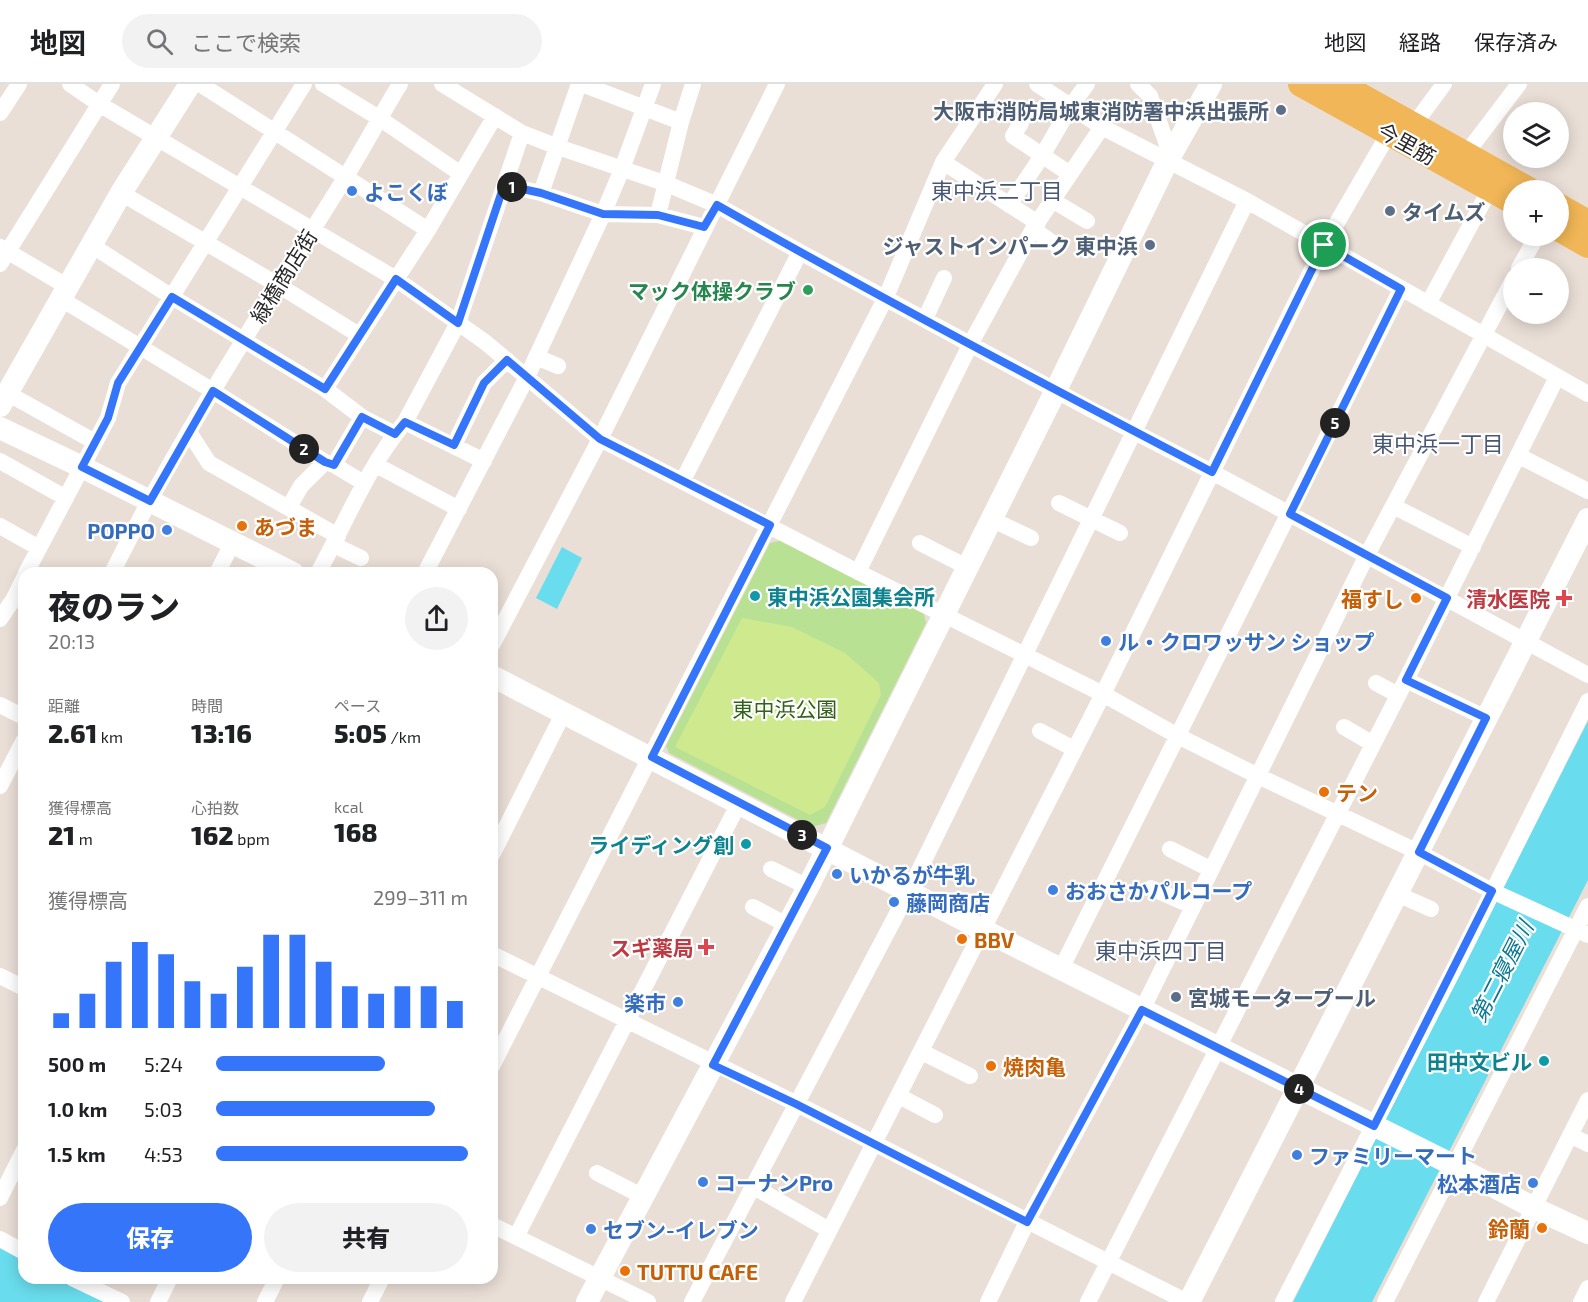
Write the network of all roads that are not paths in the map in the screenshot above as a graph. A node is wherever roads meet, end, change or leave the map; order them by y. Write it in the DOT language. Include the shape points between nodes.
graph roads {
  1 [pos="19,84"];
  2 [pos="70,84"];
  3 [pos="112,84"];
  4 [pos="190,84"];
  5 [pos="200,84"];
  6 [pos="304,84"];
  7 [pos="323,84"];
  8 [pos="400,84"];
  9 [pos="442,84"];
  10 [pos="581,84"];
  11 [pos="653,84"];
  12 [pos="693,84"];
  13 [pos="777,84"];
  14 [pos="995,84"];
  15 [pos="1037,84"];
  16 [pos="1087,84"];
  17 [pos="1138,84"];
  18 [pos="1211,84"];
  19 [pos="1301,84"];
  20 [pos="1444,84"];
  21 [pos="1520,84"];
  22 [pos="1354,87"];
  23 [pos="99,104"];
  24 [pos="1071,106"];
  25 [pos="644,109"];
  26 [pos="0,113"];
  27 [pos="495,116"];
  28 [pos="379,118"];
  29 [pos="681,122"];
  30 [pos="1021,123"];
  31 [pos="1102,128"];
  32 [pos="1401,129"];
  33 [pos="273,131"];
  34 [pos="522,133"];
  35 [pos="156,137"];
  36 [pos="558,147"];
  37 [pos="1466,155"];
  38 [pos="1042,156"];
  39 [pos="1170,158"];
  40 [pos="943,162"];
  41 [pos="622,169"];
  42 [pos="461,174"];
  43 [pos="1070,174"];
  44 [pos="345,177"];
  45 [pos="1511,180"];
  46 [pos="667,184"];
  47 [pos="504,185"];
  48 [pos="241,186"];
  49 [pos="1490,189"];
  50 [pos="121,193"];
  51 [pos="541,193"];
  52 [pos="1503,196"];
  53 [pos="1052,200"];
  54 [pos="1247,201"];
  55 [pos="717,205"];
  56 [pos="1009,205"];
  57 [pos="1569,212"];
  58 [pos="603,214"];
  59 [pos="658,215"];
  60 [pos="1087,220"];
  61 [pos="1588,223"];
  62 [pos="1035,226"];
  63 [pos="704,227"];
  64 [pos="311,230"];
  65 [pos="428,230"];
  66 [pos="1569,234"];
  67 [pos="204,242"];
  68 [pos="1053,243"];
  69 [pos="92,245"];
  70 [pos="1324,245"];
  71 [pos="1588,245"];
  72 [pos="800,252"];
  73 [pos="2,254"];
  74 [pos="944,278"];
  75 [pos="396,279"];
  76 [pos="278,285"];
  77 [pos="1401,289"];
  78 [pos="64,293"];
  79 [pos="172,297"];
  80 [pos="886,297"];
  81 [pos="1503,298"];
  82 [pos="1428,304"];
  83 [pos="925,319"];
  84 [pos="458,323"];
  85 [pos="1483,334"];
  86 [pos="359,335"];
  87 [pos="244,341"];
  88 [pos="970,344"];
  89 [pos="140,347"];
  90 [pos="536,357"];
  91 [pos="507,360"];
  92 [pos="558,366"];
  93 [pos="527,377"];
  94 [pos="1557,377"];
  95 [pos="325,389"];
  96 [pos="1056,390"];
  97 [pos="213,391"];
  98 [pos="1588,394"];
  99 [pos="4,400"];
  100 [pos="362,417"];
  101 [pos="0,428"];
  102 [pos="400,428"];
  103 [pos="189,432"];
  104 [pos="1135,432"];
  105 [pos="600,439"];
  106 [pos="95,442"];
  107 [pos="454,445"];
  108 [pos="1519,456"];
  109 [pos="0,461"];
  110 [pos="484,461"];
  111 [pos="329,464"];
  112 [pos="376,465"];
  113 [pos="82,467"];
  114 [pos="1212,472"];
  115 [pos="683,480"];
  116 [pos="364,483"];
  117 [pos="1588,491"];
  118 [pos="66,498"];
  119 [pos="150,501"];
  120 [pos="1059,503"];
  121 [pos="1393,506"];
  122 [pos="289,507"];
  123 [pos="459,509"];
  124 [pos="1290,514"];
  125 [pos="991,519"];
  126 [pos="1090,519"];
  127 [pos="1588,519"];
  128 [pos="770,525"];
  129 [pos="0,526"];
  130 [pos="1120,533"];
  131 [pos="1030,538"];
  132 [pos="336,540"];
  133 [pos="233,542"];
  134 [pos="920,543"];
  135 [pos="1473,547"];
  136 [pos="39,548"];
  137 [pos="1367,555"];
  138 [pos="361,558"];
  139 [pos="29,567"];
  140 [pos="115,567"];
  141 [pos="220,567"];
  142 [pos="281,567"];
  143 [pos="321,567"];
  144 [pos="428,567"];
  145 [pos="967,567"];
  146 [pos="858,572"];
  147 [pos="18,589"];
  148 [pos="1447,598"];
  149 [pos="8,608"];
  150 [pos="944,614"];
  151 [pos="498,634"];
  152 [pos="1524,642"];
  153 [pos="1024,655"];
  154 [pos="1588,675"];
  155 [pos="498,679"];
  156 [pos="1376,683"];
  157 [pos="1402,688"];
  158 [pos="1103,694"];
  159 [pos="1588,702"];
  160 [pos="0,705"];
  161 [pos="564,712"];
  162 [pos="18,714"];
  163 [pos="1486,718"];
  164 [pos="1344,727"];
  165 [pos="1040,731"];
  166 [pos="1176,735"];
  167 [pos="1373,744"];
  168 [pos="1074,749"];
  169 [pos="18,752"];
  170 [pos="652,757"];
  171 [pos="1258,776"];
  172 [pos="0,786"];
  173 [pos="739,802"];
  174 [pos="1338,814"];
  175 [pos="498,843"];
  176 [pos="827,848"];
  177 [pos="1170,849"];
  178 [pos="1419,852"];
  179 [pos="771,869"];
  180 [pos="1210,869"];
  181 [pos="807,887"];
  182 [pos="1151,888"];
  183 [pos="909,891"];
  184 [pos="1496,892"];
  185 [pos="1397,894"];
  186 [pos="1192,906"];
  187 [pos="1588,906"];
  188 [pos="753,907"];
  189 [pos="1431,909"];
  190 [pos="787,925"];
  191 [pos="983,930"];
  192 [pos="1577,930"];
  193 [pos="498,957"];
  194 [pos="1061,969"];
  195 [pos="538,978"];
  196 [pos="2,982"];
  197 [pos="18,986"];
  198 [pos="1142,1010"];
  199 [pos="626,1020"];
  200 [pos="1219,1048"];
  201 [pos="922,1052"];
  202 [pos="498,1055"];
  203 [pos="713,1065"];
  204 [pos="970,1076"];
  205 [pos="1297,1088"];
  206 [pos="899,1096"];
  207 [pos="1588,1100"];
  208 [pos="796,1104"];
  209 [pos="936,1115"];
  210 [pos="1376,1128"];
  211 [pos="1570,1135"];
  212 [pos="873,1143"];
  213 [pos="1588,1144"];
  214 [pos="18,1162"];
  215 [pos="1450,1164"];
  216 [pos="597,1173"];
  217 [pos="754,1187"];
  218 [pos="642,1196"];
  219 [pos="0,1198"];
  220 [pos="1534,1208"];
  221 [pos="1027,1222"];
  222 [pos="498,1228"];
  223 [pos="829,1230"];
  224 [pos="1588,1233"];
  225 [pos="516,1237"];
  226 [pos="0,1239"];
  227 [pos="18,1249"];
  228 [pos="1108,1261"];
  229 [pos="599,1278"];
  230 [pos="84,1284"];
  231 [pos="167,1284"];
  232 [pos="274,1284"];
  233 [pos="377,1284"];
  234 [pos="1588,1288"];
  235 [pos="122,1302"];
  236 [pos="158,1302"];
  237 [pos="265,1302"];
  238 [pos="370,1302"];
  239 [pos="587,1302"];
  240 [pos="648,1302"];
  241 [pos="692,1302"];
  242 [pos="793,1302"];
  243 [pos="988,1302"];
  244 [pos="1088,1302"];
  245 [pos="1188,1302"];
  246 [pos="1283,1302"];
  247 [pos="1385,1302"];
  248 [pos="1486,1302"];
  249 [pos="1581,1302"];
  1 -- 26 [label="street"];
  2 -- 23 [label="street"];
  3 -- 23 [label="street"];
  4 -- 35 [label="street"];
  5 -- 33 [label="street"];
  6 -- 33 [label="street"];
  7 -- 28 [label="street"];
  8 -- 28 [label="street, 緑橋商店街"];
  9 -- 27 [label="street"];
  10 -- 25 [label="street"];
  10 -- 36 [label="street"];
  11 -- 25 [label="street"];
  12 -- 29 [label="street"];
  13 -- 55 [label="street"];
  14 -- 40 [label="street"];
  15 -- 24 [label="street"];
  16 -- 24 [label="street"];
  17 -- 39 [label="street" via="1150,96"];
  18 -- 39 [label="street"];
  19 -- 32 [label="main road, 今里筋"];
  20 -- 32 [label="street"];
  21 -- 37 [label="street"];
  22 -- 32 [label="main road, 今里筋"];
  23 -- 35 [label="street"];
  23 -- 73 [label="street"];
  24 -- 31 [label="street"];
  24 -- 38 [label="street"];
  25 -- 29 [label="street"];
  25 -- 41 [label="street"];
  27 -- 34 [label="street"];
  27 -- 42 [label="street"];
  28 -- 42 [label="street"];
  28 -- 44 [label="street, 緑橋商店街"];
  29 -- 46 [label="street"];
  30 -- 38 [label="street" via="1013,136"];
  31 -- 39 [label="street"];
  31 -- 43 [label="street"];
  32 -- 37 [label="main road, 今里筋"];
  32 -- 49 [label="main road, 今里筋"];
  32 -- 70 [label="street"];
  33 -- 44 [label="street"];
  33 -- 48 [label="street"];
  34 -- 36 [label="street"];
  34 -- 47 [label="street"];
  35 -- 48 [label="street"];
  35 -- 50 [label="street"];
  36 -- 41 [label="street"];
  36 -- 51 [label="street"];
  37 -- 45 [label="main road, 今里筋"];
  38 -- 43 [label="street"];
  38 -- 56 [label="street"];
  39 -- 54 [label="street"];
  39 -- 96 [label="street"];
  40 -- 56 [label="street"];
  40 -- 80 [label="street"];
  41 -- 46 [label="street"];
  41 -- 58 [label="street"];
  42 -- 65 [label="street"];
  43 -- 53 [label="street"];
  44 -- 64 [label="street, 緑橋商店街"];
  44 -- 65 [label="street"];
  46 -- 55 [label="street"];
  46 -- 59 [label="street"];
  47 -- 51 [label="street"];
  47 -- 84 [label="street"];
  48 -- 64 [label="street"];
  48 -- 67 [label="street"];
  49 -- 52 [label="main road, 今里筋"];
  49 -- 82 [label="street"];
  50 -- 67 [label="street"];
  50 -- 69 [label="street"];
  51 -- 58 [label="street"];
  53 -- 60 [label="street"];
  53 -- 62 [label="street"];
  54 -- 70 [label="street"];
  54 -- 104 [label="street"];
  55 -- 63 [label="street"];
  55 -- 72 [label="street"];
  56 -- 62 [label="street"];
  57 -- 61 [label="main road"];
  58 -- 59 [label="street"];
  58 -- 90 [label="street"];
  59 -- 63 [label="street"];
  62 -- 68 [label="street"];
  62 -- 88 [label="street"];
  63 -- 105 [label="street"];
  64 -- 75 [label="street"];
  64 -- 76 [label="street, 緑橋商店街"];
  65 -- 75 [label="street"];
  66 -- 71 [label="main road"];
  67 -- 76 [label="street"];
  67 -- 79 [label="street"];
  69 -- 78 [label="street"];
  69 -- 79 [label="street"];
  70 -- 77 [label="street"];
  70 -- 114 [label="street"];
  72 -- 80 [label="street"];
  72 -- 115 [label="street"];
  73 -- 78 [label="street"];
  74 -- 83 [label="street"];
  75 -- 84 [label="street"];
  75 -- 86 [label="street"];
  76 -- 86 [label="street"];
  76 -- 87 [label="street, 緑橋商店街"];
  77 -- 82 [label="street"];
  77 -- 124 [label="street"];
  78 -- 89 [label="street"];
  78 -- 99 [label="street"];
  79 -- 87 [label="street"];
  79 -- 89 [label="street"];
  80 -- 83 [label="street"];
  80 -- 128 [label="street"];
  81 -- 85 [label="street"];
  82 -- 85 [label="street"];
  83 -- 88 [label="street"];
  84 -- 91 [label="street"];
  84 -- 102 [label="street"];
  85 -- 94 [label="street"];
  85 -- 121 [label="street"];
  86 -- 95 [label="street"];
  87 -- 95 [label="street"];
  87 -- 97 [label="street, 緑橋商店街"];
  88 -- 96 [label="street"];
  88 -- 146 [label="street"];
  89 -- 97 [label="street"];
  89 -- 106 [label="street" via="118,383 108,418"];
  90 -- 92 [label="street"];
  90 -- 93 [label="street"];
  91 -- 93 [label="street"];
  91 -- 107 [label="street" via="484,383"];
  93 -- 105 [label="street"];
  93 -- 110 [label="street"];
  94 -- 98 [label="street"];
  94 -- 108 [label="street"];
  95 -- 100 [label="street"];
  96 -- 104 [label="street"];
  96 -- 125 [label="street"];
  97 -- 103 [label="street, 緑橋商店街"];
  97 -- 111 [label="street"];
  99 -- 106 [label="street"];
  100 -- 102 [label="street"];
  100 -- 111 [label="street"];
  101 -- 113 [label="street"];
  102 -- 107 [label="street"];
  102 -- 112 [label="street"];
  103 -- 119 [label="street, 緑橋商店街"];
  103 -- 122 [label="street" via="209,463"];
  104 -- 114 [label="street"];
  104 -- 126 [label="street"];
  105 -- 115 [label="street"];
  105 -- 151 [label="street"];
  106 -- 113 [label="street"];
  107 -- 110 [label="street"];
  108 -- 117 [label="street"];
  108 -- 135 [label="street"];
  109 -- 118 [label="street"];
  110 -- 123 [label="street"];
  111 -- 116 [label="street"];
  111 -- 122 [label="street" via="301,486"];
  112 -- 116 [label="street"];
  112 -- 123 [label="street"];
  113 -- 118 [label="street"];
  113 -- 119 [label="street"];
  114 -- 124 [label="street"];
  114 -- 158 [label="street"];
  115 -- 128 [label="street"];
  116 -- 132 [label="street"];
  118 -- 136 [label="street"];
  119 -- 133 [label="street"];
  119 -- 140 [label="street, 緑橋商店街"];
  120 -- 126 [label="street"];
  121 -- 135 [label="street"];
  121 -- 137 [label="street"];
  122 -- 132 [label="street"];
  123 -- 144 [label="street"];
  124 -- 137 [label="street"];
  124 -- 166 [label="street"];
  125 -- 131 [label="street"];
  125 -- 145 [label="street"];
  126 -- 130 [label="street"];
  126 -- 153 [label="street"];
  127 -- 152 [label="street"];
  128 -- 146 [label="street"];
  128 -- 170 [label="street"];
  129 -- 136 [label="street"];
  132 -- 138 [label="street"];
  132 -- 143 [label="street"];
  133 -- 141 [label="street"];
  133 -- 142 [label="street"];
  134 -- 145 [label="street"];
  135 -- 148 [label="street"];
  136 -- 139 [label="street"];
  137 -- 148 [label="street"];
  137 -- 171 [label="street"];
  145 -- 150 [label="street"];
  146 -- 150 [label="street"];
  147 -- 149 [label="street"];
  148 -- 152 [label="street"];
  148 -- 157 [label="street"];
  150 -- 153 [label="street"];
  150 -- 176 [label="street"];
  152 -- 154 [label="street"];
  152 -- 163 [label="street"];
  153 -- 158 [label="street"];
  153 -- 183 [label="street"];
  155 -- 161 [label="street"];
  156 -- 157 [label="street"];
  157 -- 163 [label="street"];
  157 -- 167 [label="street"];
  158 -- 166 [label="street"];
  158 -- 168 [label="street"];
  159 -- 184 [label="street"];
  160 -- 162 [label="street"];
  161 -- 170 [label="street"];
  161 -- 175 [label="street"];
  163 -- 178 [label="street"];
  164 -- 167 [label="street"];
  165 -- 168 [label="street"];
  166 -- 171 [label="street"];
  166 -- 194 [label="street"];
  167 -- 174 [label="street"];
  168 -- 191 [label="street"];
  169 -- 172 [label="street"];
  170 -- 173 [label="street"];
  170 -- 195 [label="street"];
  171 -- 174 [label="street"];
  171 -- 180 [label="street"];
  173 -- 176 [label="street"];
  173 -- 199 [label="street"];
  174 -- 178 [label="street"];
  174 -- 200 [label="street"];
  176 -- 181 [label="street"];
  176 -- 183 [label="street"];
  177 -- 180 [label="street"];
  178 -- 184 [label="street"];
  178 -- 185 [label="street"];
  179 -- 181 [label="street"];
  180 -- 186 [label="street"];
  181 -- 190 [label="street"];
  182 -- 186 [label="street"];
  183 -- 191 [label="street"];
  183 -- 208 [label="street"];
  184 -- 192 [label="street"];
  184 -- 210 [label="street"];
  185 -- 189 [label="street"];
  185 -- 205 [label="street"];
  186 -- 198 [label="street"];
  187 -- 192 [label="street"];
  188 -- 190 [label="street"];
  190 -- 203 [label="street"];
  191 -- 194 [label="street"];
  191 -- 201 [label="street"];
  192 -- 215 [label="street"];
  193 -- 195 [label="street"];
  194 -- 198 [label="street"];
  195 -- 199 [label="street"];
  195 -- 202 [label="street"];
  196 -- 197 [label="street"];
  198 -- 200 [label="street"];
  198 -- 221 [label="street"];
  199 -- 203 [label="street"];
  199 -- 225 [label="street"];
  200 -- 205 [label="street"];
  200 -- 228 [label="street"];
  201 -- 204 [label="street"];
  201 -- 206 [label="street"];
  203 -- 208 [label="street"];
  203 -- 218 [label="street"];
  205 -- 210 [label="street"];
  205 -- 245 [label="street"];
  206 -- 209 [label="street"];
  206 -- 212 [label="street"];
  207 -- 211 [label="street"];
  208 -- 212 [label="street"];
  208 -- 217 [label="street"];
  210 -- 215 [label="street"];
  210 -- 246 [label="street"];
  211 -- 213 [label="street"];
  211 -- 220 [label="street"];
  212 -- 221 [label="street"];
  212 -- 223 [label="street"];
  214 -- 219 [label="street"];
  215 -- 220 [label="street"];
  215 -- 247 [label="street"];
  216 -- 218 [label="street"];
  217 -- 223 [label="street"];
  217 -- 241 [label="street"];
  218 -- 229 [label="street"];
  220 -- 224 [label="street"];
  220 -- 248 [label="street"];
  221 -- 228 [label="street"];
  221 -- 243 [label="street"];
  222 -- 225 [label="street"];
  223 -- 242 [label="street"];
  225 -- 229 [label="street"];
  226 -- 227 [label="street"];
  228 -- 244 [label="street"];
  228 -- 245 [label="street"];
  229 -- 239 [label="street"];
  229 -- 240 [label="street"];
  230 -- 235 [label="street"];
  231 -- 236 [label="street"];
  232 -- 237 [label="street"];
  233 -- 238 [label="street"];
  234 -- 249 [label="street"];
}
